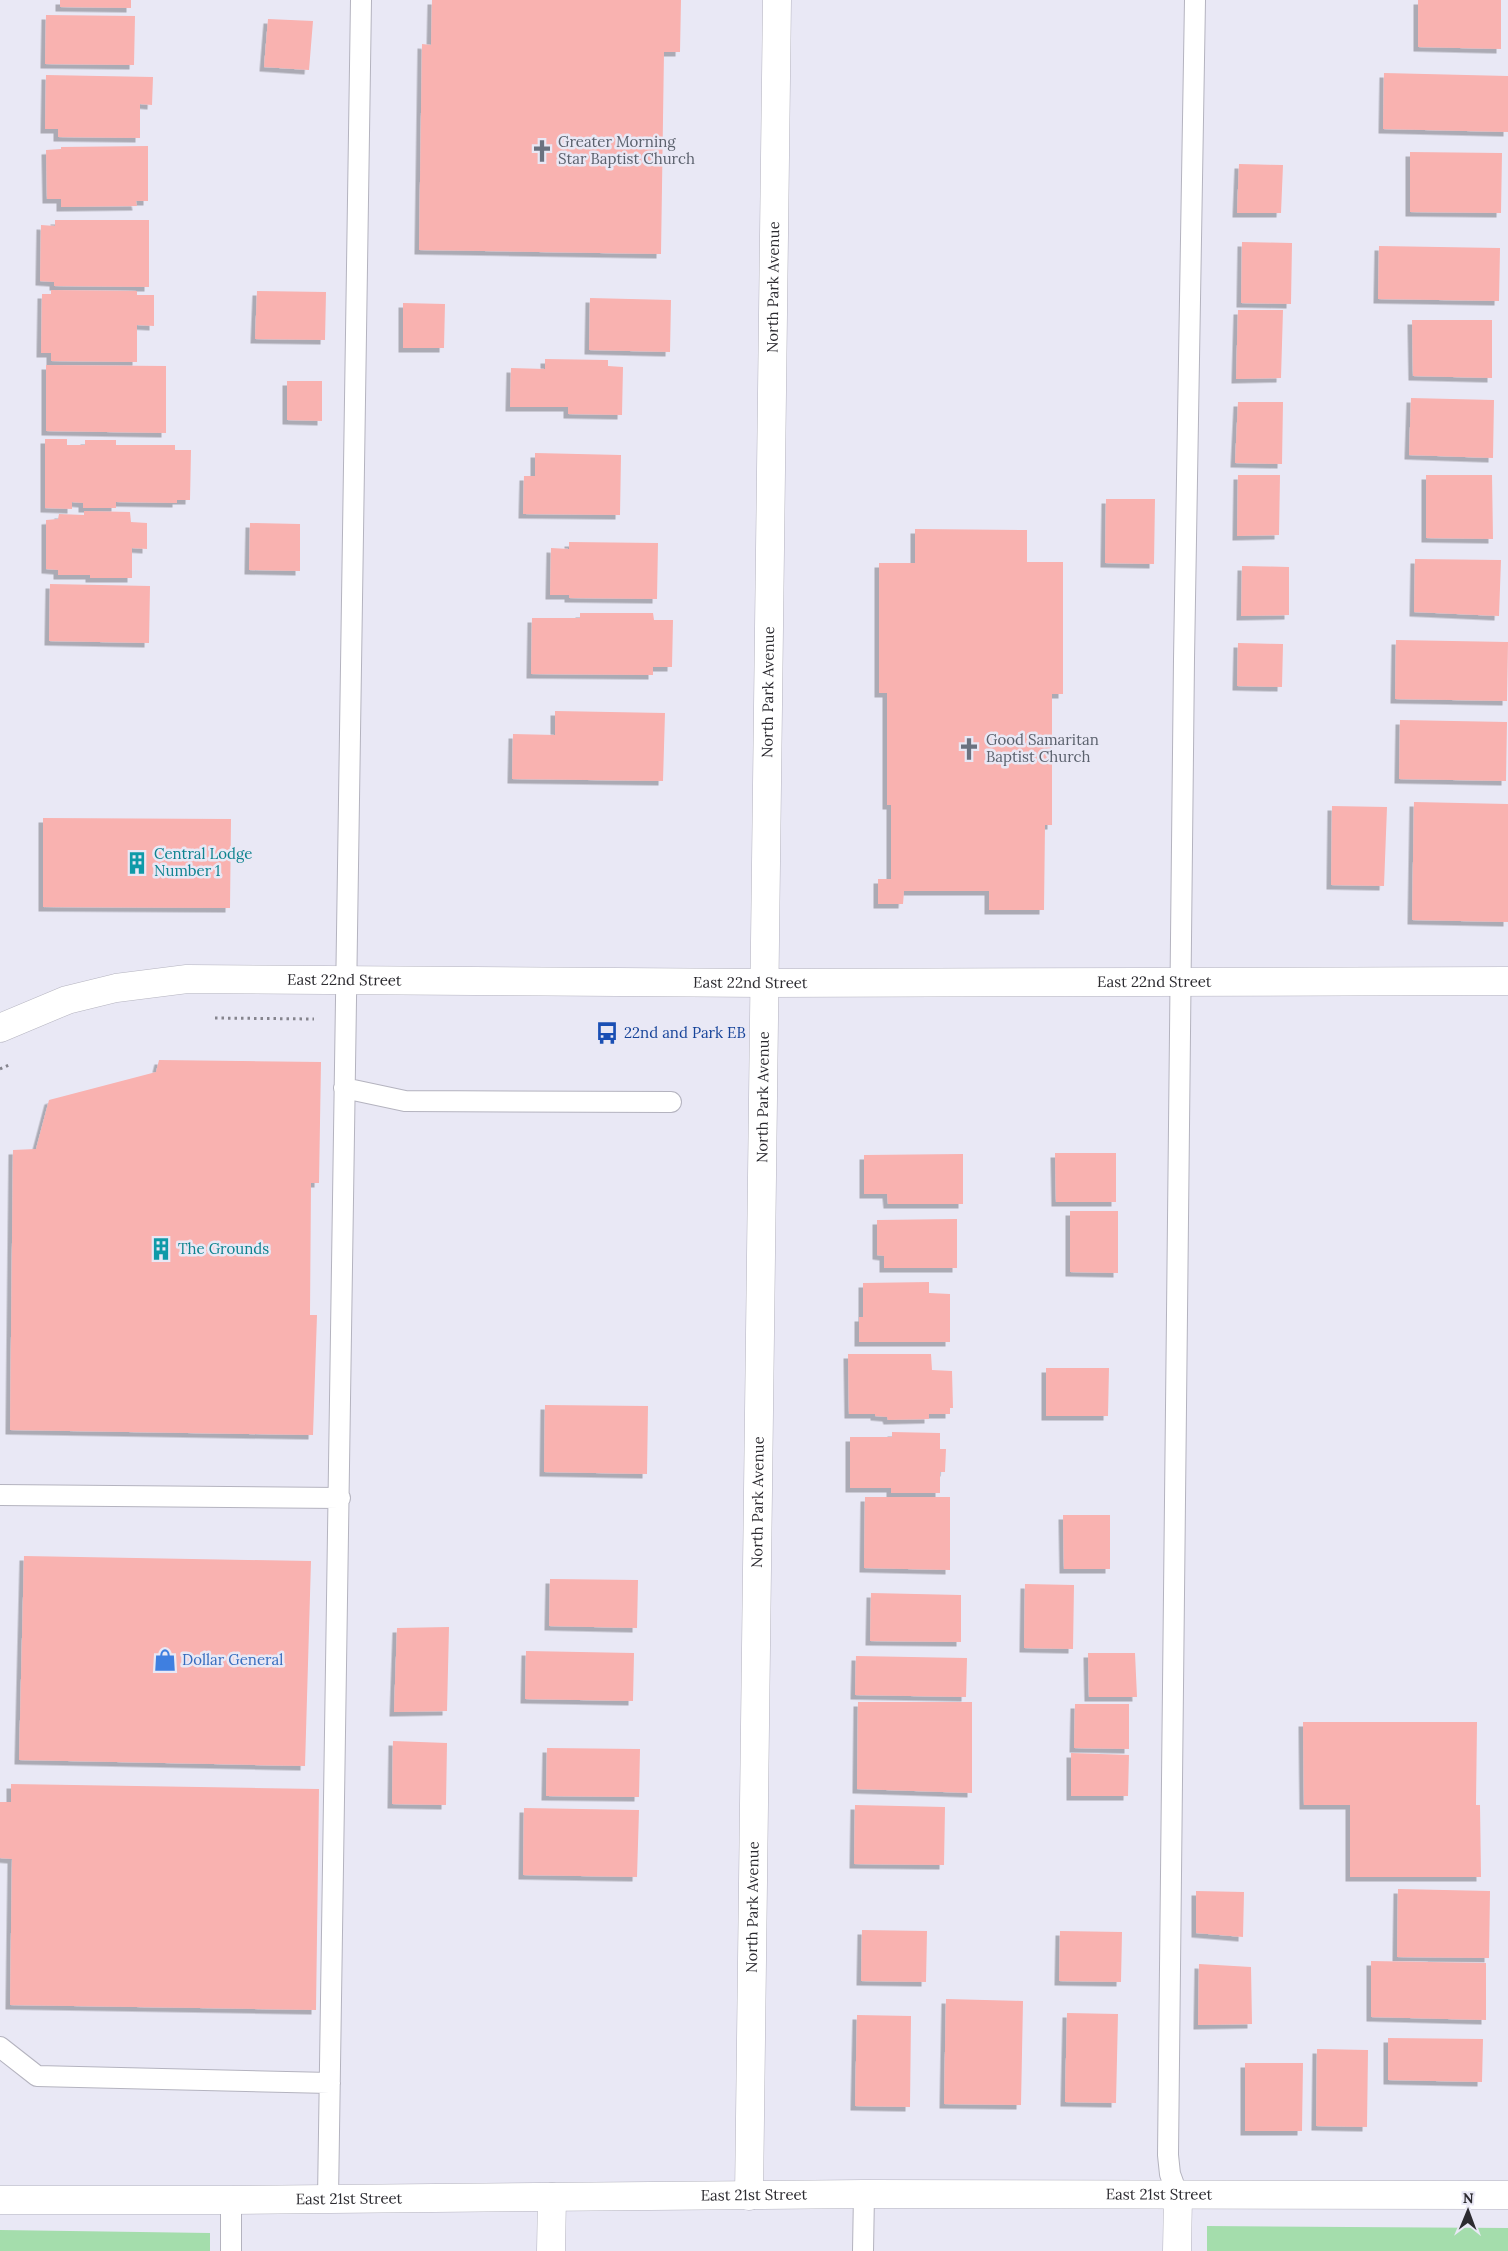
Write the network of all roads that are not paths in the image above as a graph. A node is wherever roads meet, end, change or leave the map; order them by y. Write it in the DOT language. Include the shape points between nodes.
graph roads {
  1 [pos="361,0"];
  2 [pos="777,0"];
  3 [pos="1195,0"];
  4 [pos="346,981"];
  5 [pos="1508,981"];
  6 [pos="1181,982"];
  7 [pos="765,983"];
  8 [pos="0,1028"];
  9 [pos="344,1088"];
  10 [pos="671,1102"];
  11 [pos="0,1495"];
  12 [pos="340,1498"];
  13 [pos="0,2047"];
  14 [pos="330,2083"];
  15 [pos="864,2194"];
  16 [pos="1508,2195"];
  17 [pos="749,2196"];
  18 [pos="1178,2196"];
  19 [pos="552,2197"];
  20 [pos="328,2199"];
  21 [pos="0,2200"];
  22 [pos="231,2200"];
  23 [pos="231,2251"];
  24 [pos="551,2251"];
  25 [pos="863,2251"];
  26 [pos="1178,2251"];
  1 -- 4 [label="lane"];
  2 -- 7 [label="street, North Park Avenue"];
  3 -- 6 [label="lane"];
  4 -- 7 [label="street, East 22nd Street"];
  4 -- 8 [label="street, East 22nd Street" via="187,979 140,985 67,1000"];
  4 -- 9 [label="lane"];
  5 -- 6 [label="street, East 22nd Street"];
  6 -- 7 [label="street, East 22nd Street"];
  6 -- 18 [label="lane" via="1168,2155 1170,2174"];
  7 -- 17 [label="street, North Park Avenue"];
  9 -- 10 [label="lane" via="405,1101"];
  9 -- 12 [label="lane"];
  11 -- 12 [label="lane"];
  12 -- 14 [label="lane"];
  13 -- 14 [label="lane" via="37,2076"];
  14 -- 20 [label="lane"];
  15 -- 17 [label="street, East 21st Street"];
  15 -- 18 [label="street, East 21st Street"];
  15 -- 25 [label="lane"];
  16 -- 18 [label="street, East 21st Street"];
  17 -- 19 [label="street, East 21st Street"];
  18 -- 26 [label="street"];
  19 -- 20 [label="street, East 21st Street"];
  19 -- 24 [label="street"];
  20 -- 22 [label="street, East 21st Street"];
  21 -- 22 [label="street, East 21st Street"];
  22 -- 23 [label="lane"];
}
